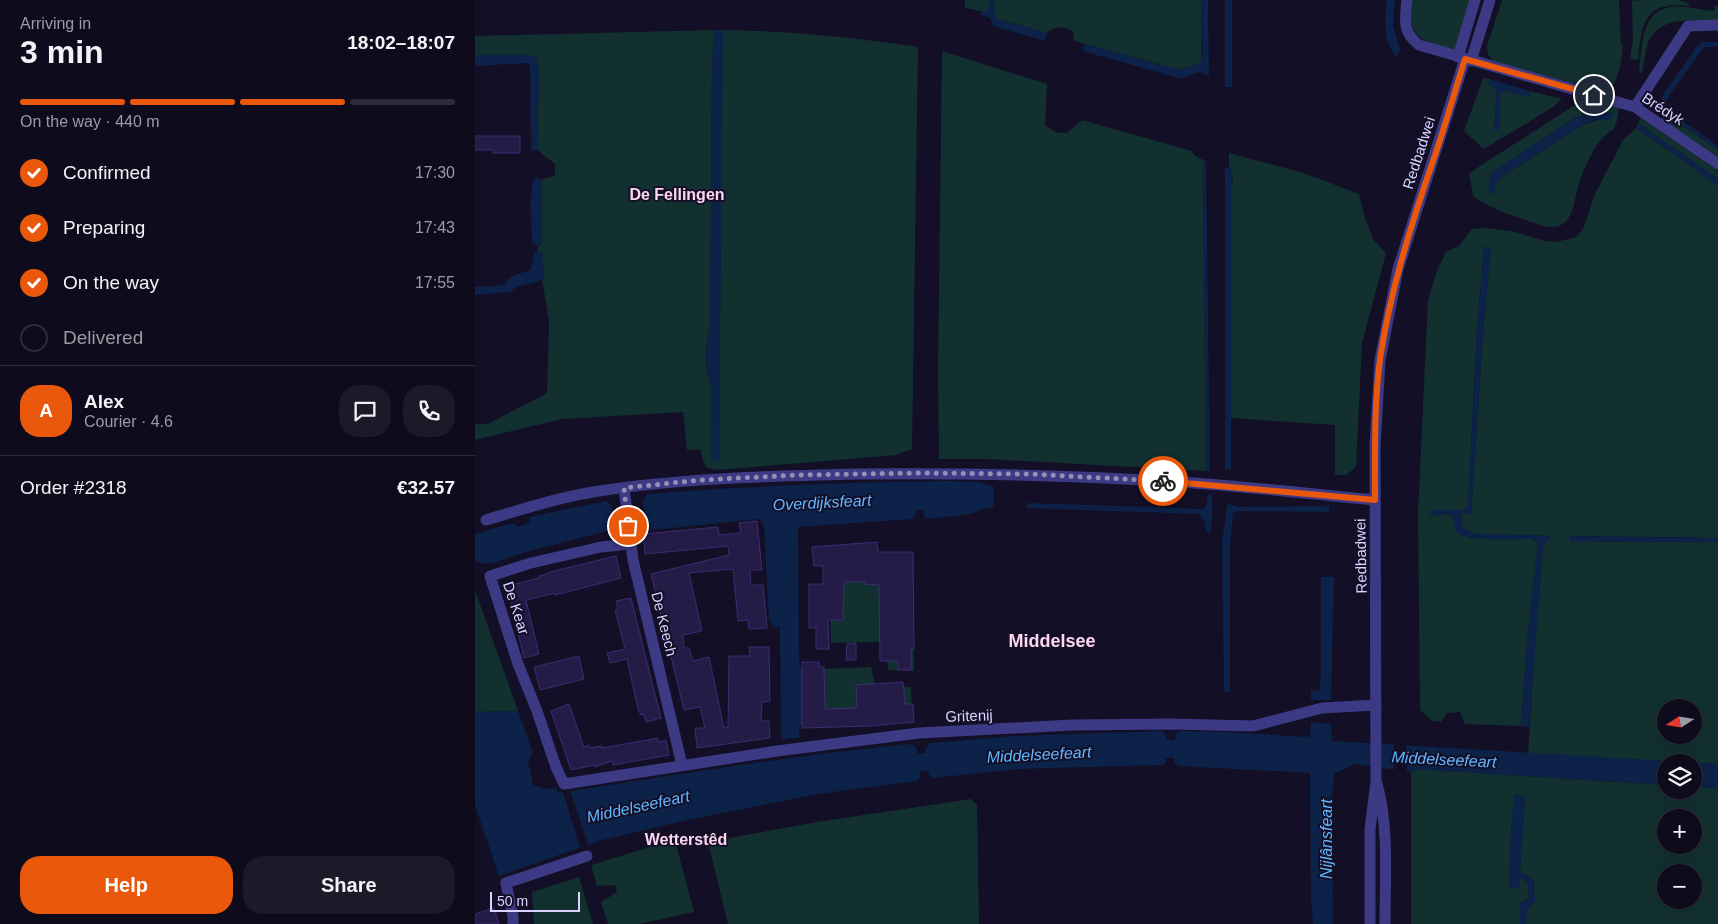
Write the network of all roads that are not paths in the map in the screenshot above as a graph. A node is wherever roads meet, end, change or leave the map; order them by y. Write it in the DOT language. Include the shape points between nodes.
graph roads {
  1 [pos="1407,0"];
  2 [pos="1475,0"];
  3 [pos="1490,0"];
  4 [pos="1718,25"];
  5 [pos="1465,59"];
  6 [pos="1635,107"];
  7 [pos="1718,164"];
  8 [pos="624,488"];
  9 [pos="1375,500"];
  10 [pos="486,520"];
  11 [pos="630,544"];
  12 [pos="1376,705"];
  13 [pos="682,765"];
  14 [pos="1377,782"];
  15 [pos="564,784"];
  16 [pos="587,856"];
  17 [pos="513,924"];
  18 [pos="1370,924"];
  19 [pos="1385,924"];
  1 -- 5 [label="street, Brédyk" via="1405,21 1411,39 1419,45"];
  2 -- 5 [label="street, Redbadwei"];
  3 -- 5 [label="street, Redbadwei"];
  4 -- 6 [label="street" via="1688,26"];
  5 -- 6 [label="street, Brédyk"];
  5 -- 9 [label="street, Redbadwei" via="1398,269 1388,314 1378,384"];
  6 -- 7 [label="street, Brédyk"];
  8 -- 9 [label="street" via="799,475 1021,474 1180,482"];
  8 -- 10 [label="street" via="554,500"];
  8 -- 11 [label="street, De Keech"];
  9 -- 12 [label="street, Redbadwei"];
  11 -- 13 [label="street, De Keech"];
  11 -- 15 [label="street, De Kear" via="601,547 490,576 518,664"];
  12 -- 13 [label="street, Gritenij" via="1321,708 1253,726 1072,725 919,733"];
  12 -- 14 [label="street, Redbadwei"];
  13 -- 15 [label="street, Gritenij"];
  14 -- 18 [label="street" via="1370,829"];
  14 -- 19 [label="street" via="1384,830"];
  16 -- 17 [label="street" via="506,883"];
}
